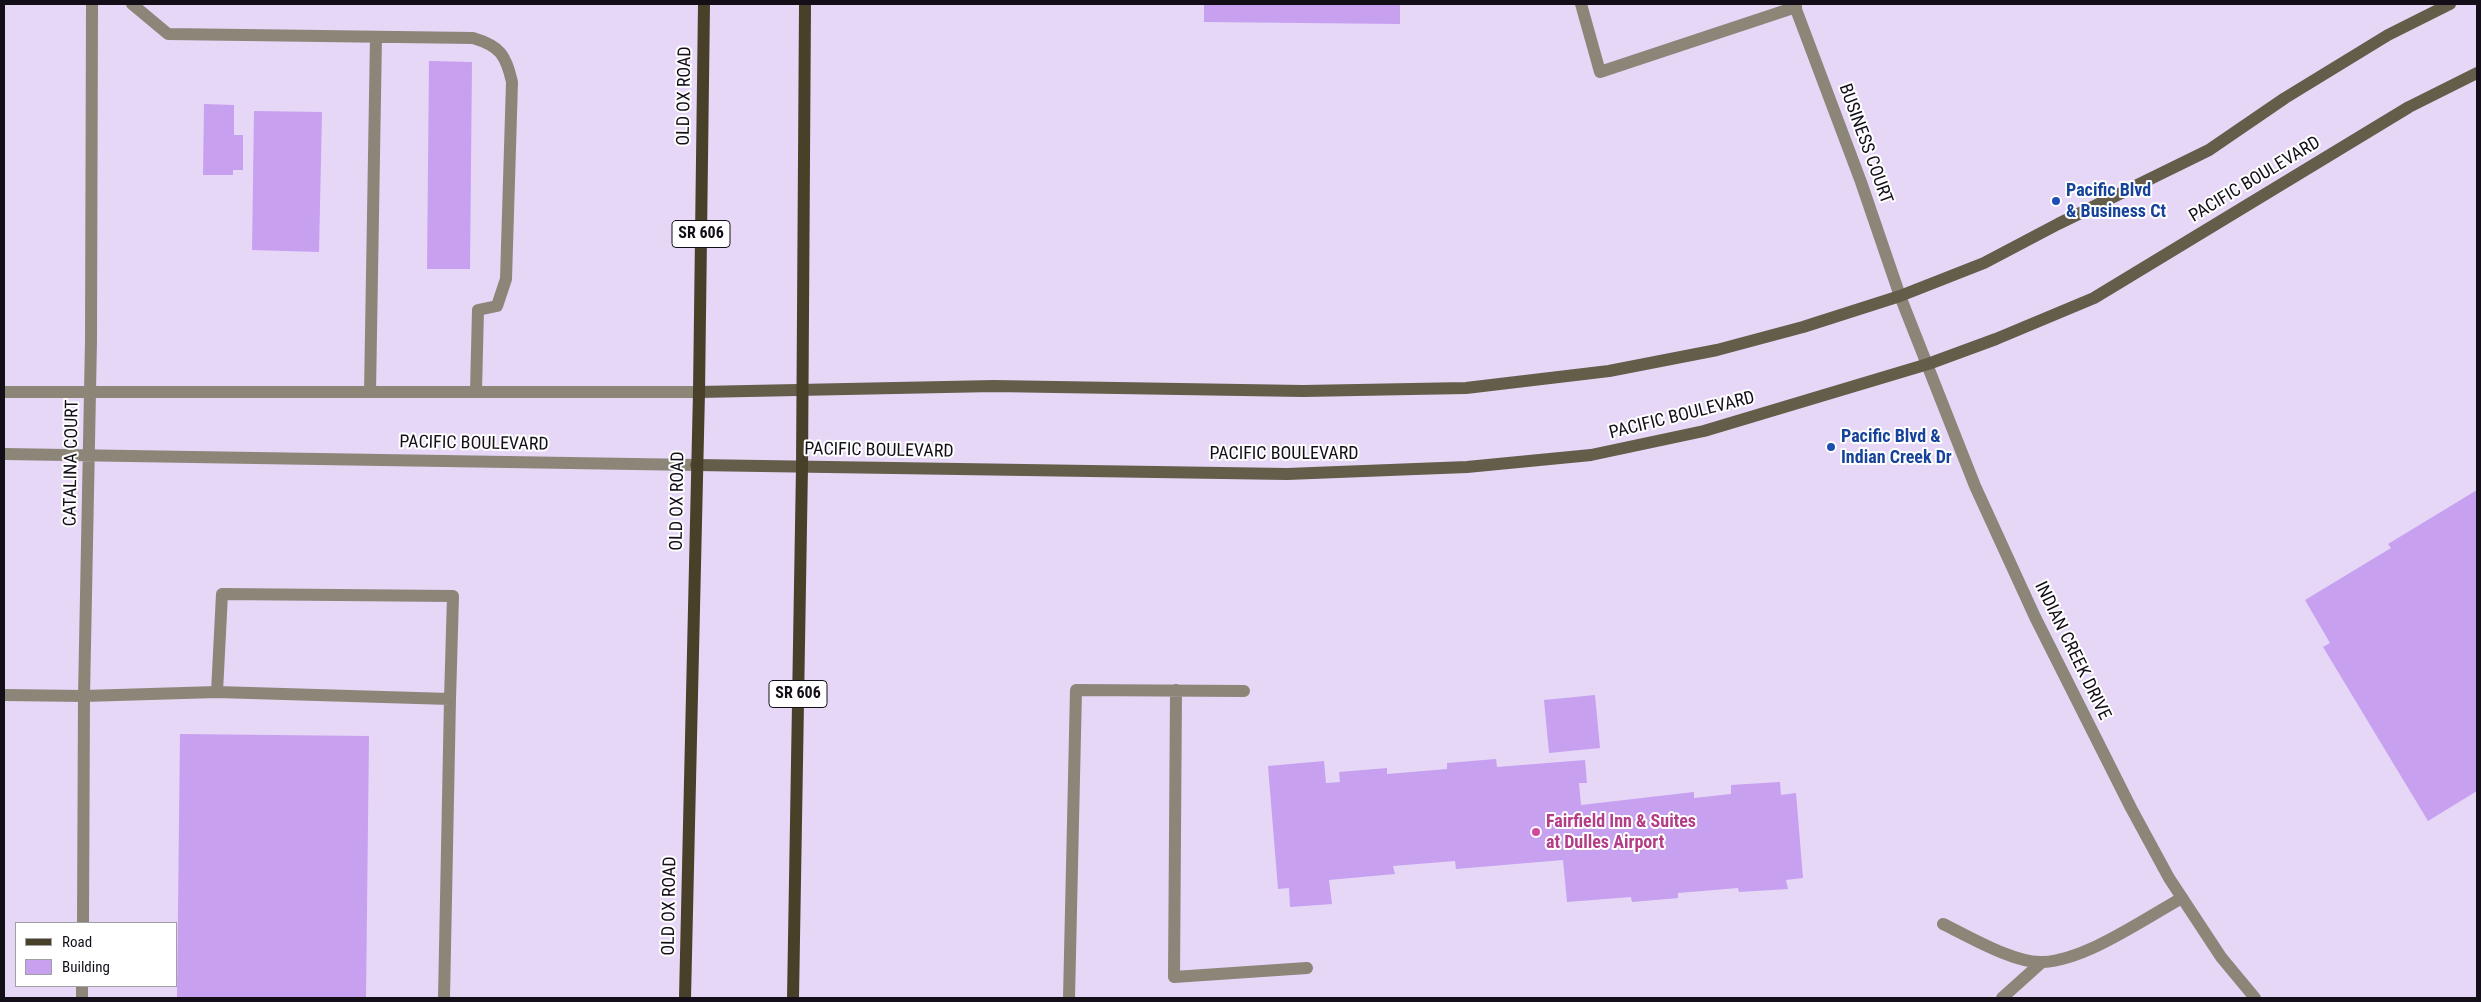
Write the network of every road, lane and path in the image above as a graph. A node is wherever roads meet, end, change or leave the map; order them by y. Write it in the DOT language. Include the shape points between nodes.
graph roads {
  1 [pos="92,4"];
  2 [pos="132,4"];
  3 [pos="704,4"];
  4 [pos="804,4"];
  5 [pos="1581,4"];
  6 [pos="2450,4"];
  7 [pos="1795,6"];
  8 [pos="376,37"];
  9 [pos="2477,73"];
  10 [pos="1900,296"];
  11 [pos="1928,364"];
  12 [pos="802,390"];
  13 [pos="476,391"];
  14 [pos="4,392"];
  15 [pos="370,392"];
  16 [pos="699,392"];
  17 [pos="91,393"];
  18 [pos="4,454"];
  19 [pos="90,455"];
  20 [pos="696,465"];
  21 [pos="802,467"];
  22 [pos="1176,690"];
  23 [pos="1244,691"];
  24 [pos="217,692"];
  25 [pos="4,695"];
  26 [pos="84,696"];
  27 [pos="450,699"];
  28 [pos="2182,898"];
  29 [pos="83,922"];
  30 [pos="1943,924"];
  31 [pos="2042,962"];
  32 [pos="1307,968"];
  33 [pos="444,998"];
  34 [pos="685,998"];
  35 [pos="793,998"];
  36 [pos="1069,998"];
  37 [pos="2002,998"];
  38 [pos="2255,998"];
  1 -- 17 [label="street, CATALINA COURT"];
  2 -- 8 [label="street" via="168,34"];
  3 -- 16 [label="main road, OLD OX ROAD / SR 606"];
  4 -- 12 [label="main road, SR 606"];
  5 -- 7 [label="street" via="1600,72"];
  6 -- 10 [label="main road" via="2388,35 2285,98 2209,150 1984,264"];
  7 -- 10 [label="street, BUSINESS COURT"];
  8 -- 13 [label="street" via="473,38 491,44 507,60 512,82 506,279 497,306 478,310"];
  8 -- 15 [label="street"];
  9 -- 11 [label="main road, PACIFIC BOULEVARD" via="2410,107 2094,298"];
  10 -- 11 [label="street, INDIAN CREEK DRIVE"];
  10 -- 12 [label="main road" via="1717,350 1609,371 1466,388 1302,391 994,386"];
  11 -- 21 [label="main road, PACIFIC BOULEVARD" via="1704,432 1591,455 1477,466 1287,474"];
  11 -- 28 [label="street, INDIAN CREEK DRIVE" via="1975,486 2035,617 2131,808"];
  12 -- 16 [label="main road"];
  12 -- 21 [label="main road, SR 606"];
  13 -- 15 [label="street"];
  13 -- 16 [label="street"];
  14 -- 17 [label="street"];
  15 -- 17 [label="street"];
  16 -- 20 [label="main road, OLD OX ROAD / SR 606"];
  17 -- 19 [label="street, CATALINA COURT"];
  18 -- 19 [label="street, PACIFIC BOULEVARD"];
  19 -- 20 [label="street, PACIFIC BOULEVARD"];
  19 -- 26 [label="street, CATALINA COURT"];
  20 -- 21 [label="main road, PACIFIC BOULEVARD"];
  20 -- 34 [label="main road, OLD OX ROAD / SR 606"];
  21 -- 35 [label="main road, SR 606"];
  22 -- 23 [label="street"];
  22 -- 32 [label="street" via="1174,976"];
  22 -- 36 [label="street" via="1076,690"];
  24 -- 26 [label="street"];
  24 -- 27 [label="street"];
  24 -- 27 [label="street" via="222,594 453,596"];
  25 -- 26 [label="street"];
  26 -- 29 [label="street, CATALINA COURT"];
  27 -- 33 [label="street"];
  28 -- 31 [label="street" via="2084,952"];
  28 -- 38 [label="street, INDIAN CREEK DRIVE" via="2221,957"];
  30 -- 31 [label="street" via="2003,954"];
  31 -- 37 [label="street"];
}
